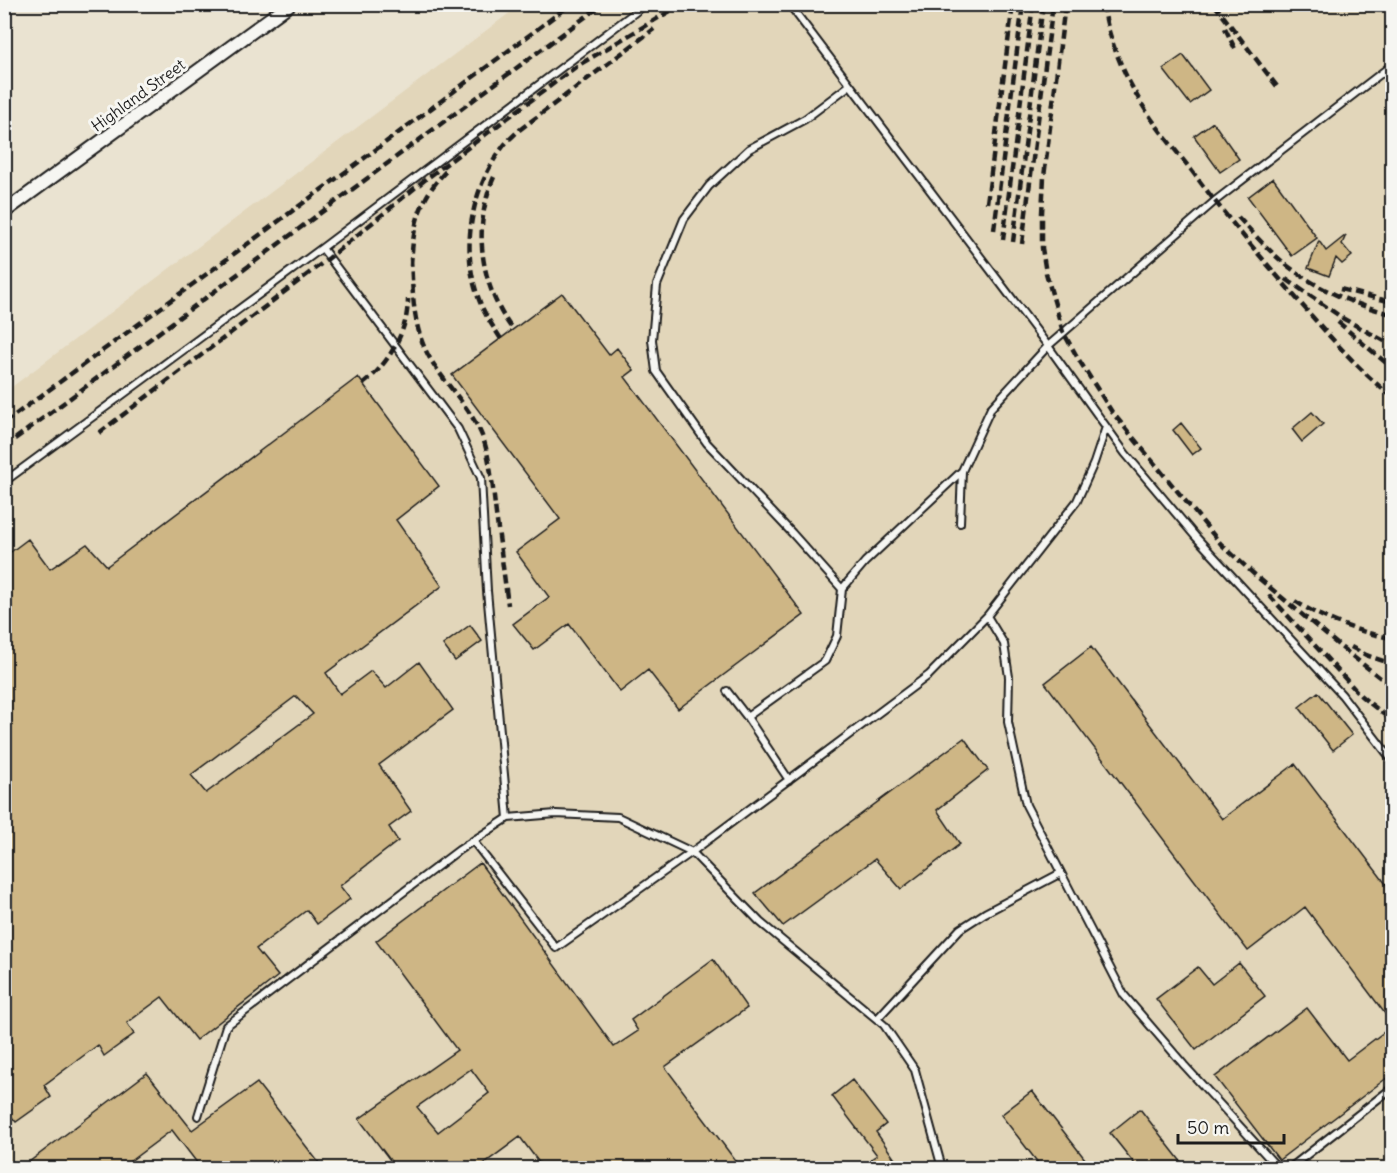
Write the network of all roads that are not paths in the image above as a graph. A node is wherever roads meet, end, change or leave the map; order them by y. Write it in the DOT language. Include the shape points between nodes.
graph roads {
  1 [pos="290,4"];
  2 [pos="646,4"];
  3 [pos="789,4"];
  4 [pos="1392,65"];
  5 [pos="850,85"];
  6 [pos="4,212"];
  7 [pos="322,248"];
  8 [pos="1048,346"];
  9 [pos="1106,427"];
  10 [pos="962,471"];
  11 [pos="4,482"];
  12 [pos="960,523"];
  13 [pos="842,589"];
  14 [pos="987,616"];
  15 [pos="727,691"];
  16 [pos="747,717"];
  17 [pos="1392,760"];
  18 [pos="789,780"];
  19 [pos="508,818"];
  20 [pos="474,841"];
  21 [pos="692,852"];
  22 [pos="1061,873"];
  23 [pos="877,1019"];
  24 [pos="1392,1088"];
  25 [pos="198,1116"];
  26 [pos="942,1168"];
  27 [pos="1278,1168"];
  28 [pos="1290,1168"];
  1 -- 6 [label="street, Highland Street"];
  2 -- 7 [label="lane"];
  3 -- 5 [label="lane"];
  4 -- 8 [label="lane" via="1215,201"];
  5 -- 8 [label="lane"];
  5 -- 13 [label="lane" via="805,119 749,149 710,186 684,219 657,285 652,340 656,371 707,442"];
  7 -- 11 [label="lane"];
  7 -- 19 [label="lane" via="458,429 481,478"];
  8 -- 9 [label="lane"];
  8 -- 10 [label="lane" via="991,408"];
  9 -- 14 [label="lane" via="1077,501"];
  9 -- 17 [label="lane" via="1195,536 1342,695"];
  10 -- 12 [label="lane"];
  10 -- 13 [label="lane" via="865,562"];
  13 -- 16 [label="lane" via="837,636 825,661"];
  14 -- 18 [label="lane" via="929,675"];
  14 -- 22 [label="lane" via="1004,644 1009,677 1008,722 1026,805"];
  15 -- 16 [label="lane"];
  16 -- 18 [label="lane"];
  18 -- 21 [label="lane"];
  19 -- 20 [label="lane"];
  19 -- 21 [label="lane" via="556,814 618,817"];
  20 -- 21 [label="lane" via="556,948"];
  20 -- 25 [label="lane" via="226,1026"];
  21 -- 23 [label="lane" via="760,922"];
  22 -- 23 [label="lane" via="960,929"];
  22 -- 27 [label="lane" via="1124,995"];
  23 -- 26 [label="lane" via="915,1070"];
  24 -- 28 [label="lane"];
}
